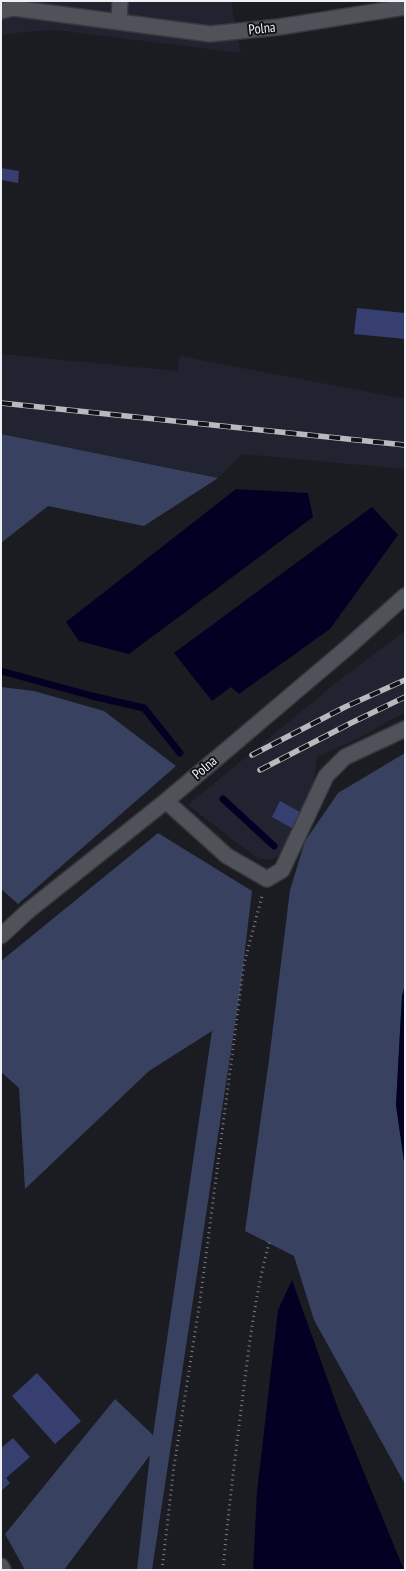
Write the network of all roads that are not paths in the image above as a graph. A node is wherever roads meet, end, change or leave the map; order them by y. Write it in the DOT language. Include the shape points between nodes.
graph roads {
  1 [pos="120,1"];
  2 [pos="405,7"];
  3 [pos="343,8"];
  4 [pos="1,11"];
  5 [pos="118,22"];
  6 [pos="405,596"];
  7 [pos="405,729"];
  8 [pos="166,801"];
  9 [pos="1,936"];
  10 [pos="1,1566"];
  11 [pos="3,1570"];
  1 -- 5 [label="street"];
  2 -- 3 [label="street, Polna"];
  3 -- 5 [label="street, Polna" via="279,27 210,34"];
  4 -- 5 [label="street, Polna" via="13,8"];
  6 -- 8 [label="street, Polna"];
  7 -- 8 [label="street" via="344,757 326,776 282,870 267,879 227,856"];
  8 -- 9 [label="street, Polna"];
  10 -- 11 [label="street"];
}
